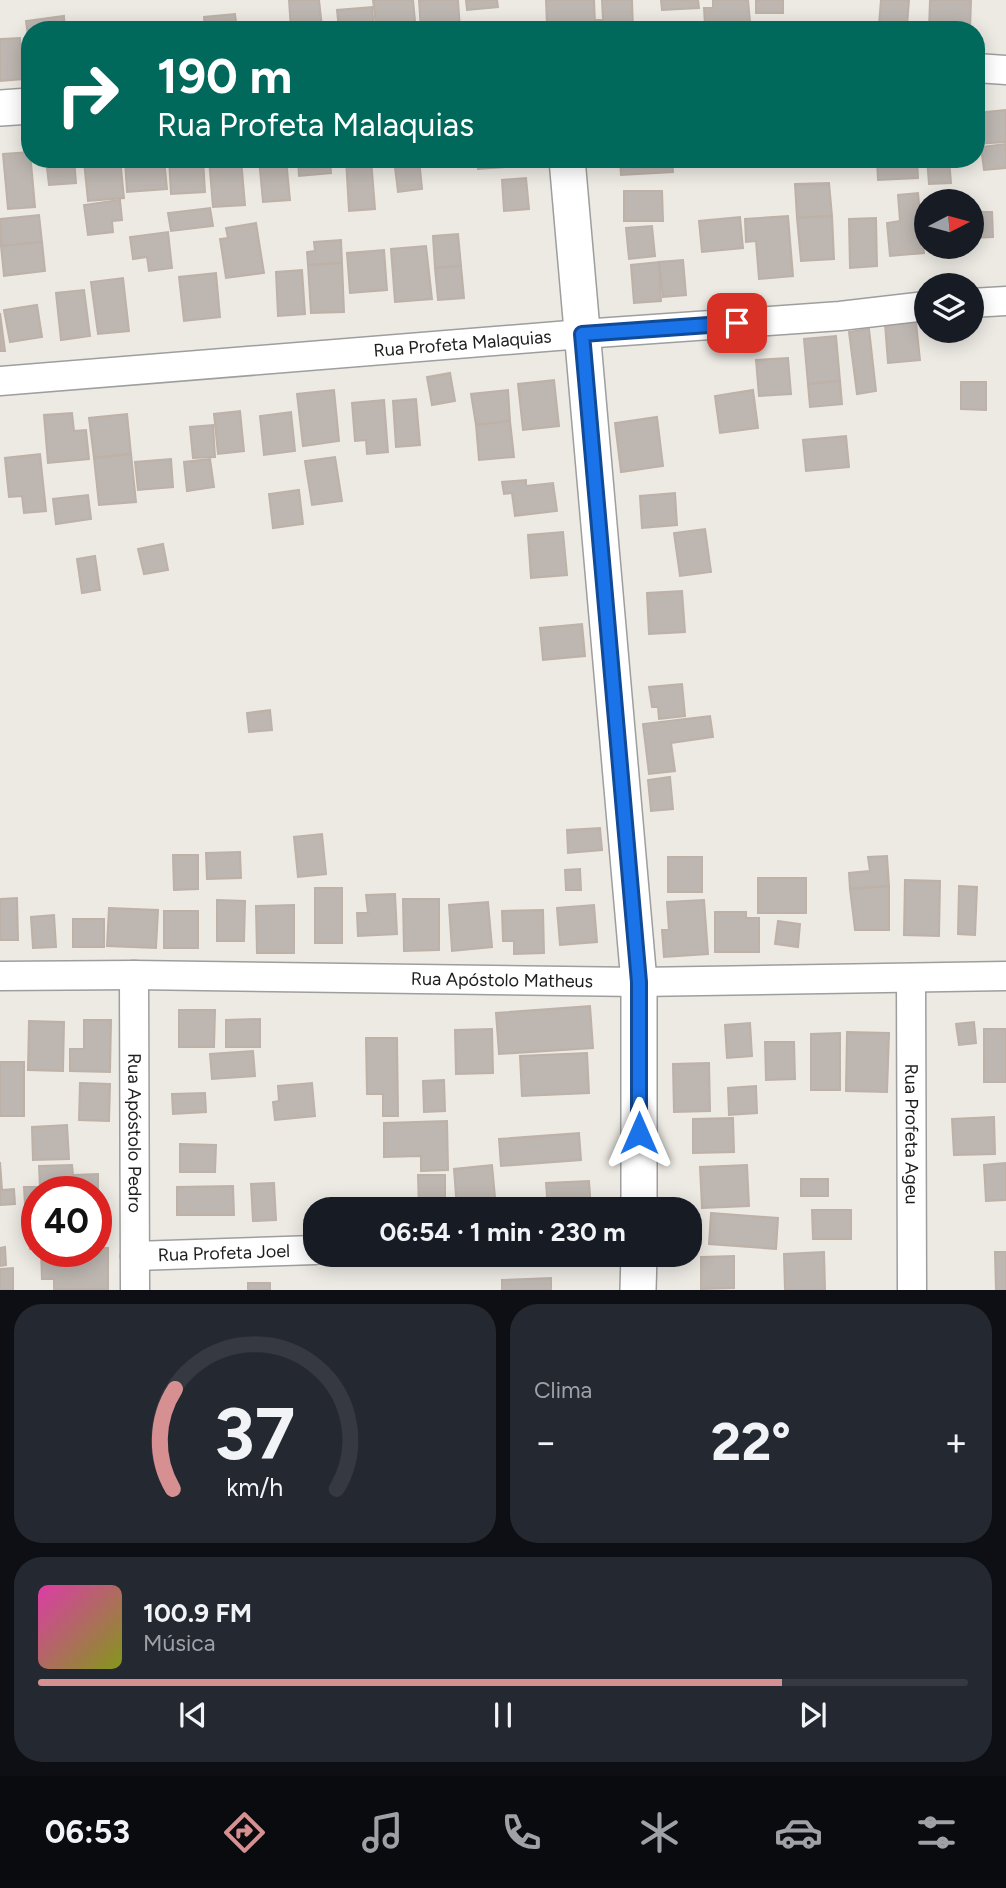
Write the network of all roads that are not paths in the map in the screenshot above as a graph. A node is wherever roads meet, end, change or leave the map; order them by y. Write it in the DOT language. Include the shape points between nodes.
graph roads {
  1 [pos="985,68"];
  2 [pos="1006,69"];
  3 [pos="21,107"];
  4 [pos="0,108"];
  5 [pos="568,168"];
  6 [pos="1006,301"];
  7 [pos="984,302"];
  8 [pos="914,307"];
  9 [pos="582,334"];
  10 [pos="0,381"];
  11 [pos="134,975"];
  12 [pos="0,976"];
  13 [pos="1006,976"];
  14 [pos="911,978"];
  15 [pos="639,982"];
  16 [pos="639,1197"];
  17 [pos="303,1250"];
  18 [pos="135,1256"];
  19 [pos="639,1267"];
  20 [pos="135,1290"];
  21 [pos="638,1290"];
  22 [pos="912,1290"];
  1 -- 2 [label="street"];
  3 -- 4 [label="street"];
  5 -- 9 [label="street"];
  6 -- 7 [label="street"];
  8 -- 9 [label="street, Rua Profeta Malaquias"];
  9 -- 10 [label="street, Rua Profeta Malaquias"];
  9 -- 15 [label="street"];
  11 -- 12 [label="street, Rua Apóstolo Matheus"];
  11 -- 15 [label="street, Rua Apóstolo Matheus"];
  11 -- 18 [label="street, Rua Apóstolo Pedro"];
  13 -- 14 [label="street, Rua Apóstolo Matheus"];
  14 -- 15 [label="street, Rua Apóstolo Matheus"];
  14 -- 22 [label="street, Rua Profeta Ageu"];
  15 -- 16 [label="street"];
  17 -- 18 [label="street, Rua Profeta Joel"];
  18 -- 20 [label="street, Rua Apóstolo Pedro"];
  19 -- 21 [label="street"];
}
